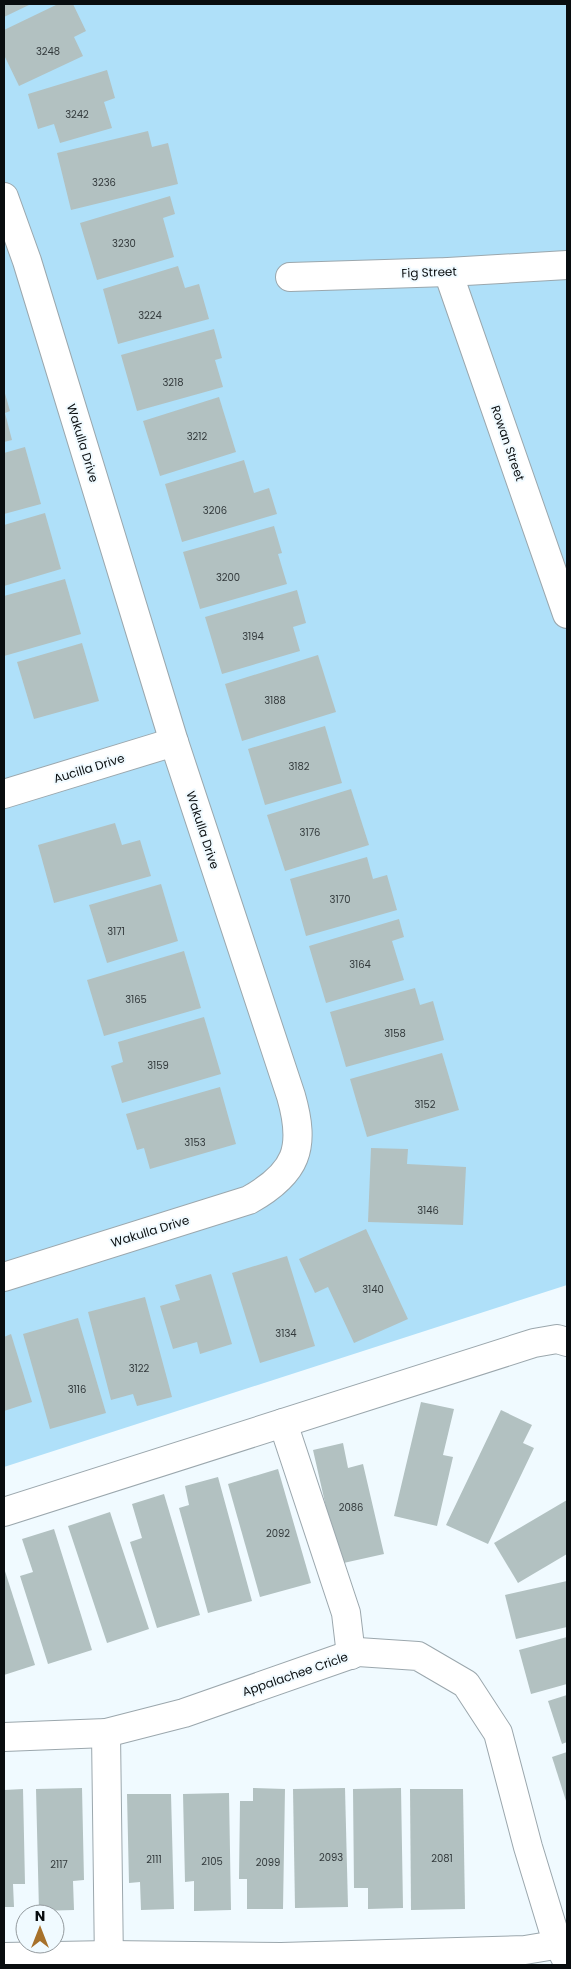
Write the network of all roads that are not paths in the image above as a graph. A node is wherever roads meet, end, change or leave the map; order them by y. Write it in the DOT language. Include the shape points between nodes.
graph roads {
  1 [pos="4,197"];
  2 [pos="567,265"];
  3 [pos="448,272"];
  4 [pos="290,277"];
  5 [pos="567,614"];
  6 [pos="174,742"];
  7 [pos="4,794"];
  8 [pos="4,1277"];
  9 [pos="567,1342"];
  10 [pos="282,1424"];
  11 [pos="4,1512"];
  12 [pos="351,1655"];
  13 [pos="106,1733"];
  14 [pos="4,1737"];
  15 [pos="565,1950"];
  16 [pos="4,1957"];
  17 [pos="109,1960"];
  1 -- 6 [label="street, Wakulla Drive" via="27,261"];
  2 -- 3 [label="street, Fig Street"];
  3 -- 4 [label="street, Fig Street"];
  3 -- 5 [label="street, Rowan Street"];
  6 -- 7 [label="street, Aucilla Drive"];
  6 -- 8 [label="street, Wakulla Drive" via="297,1118 299,1133 294,1155 280,1178 249,1200"];
  9 -- 10 [label="street" via="557,1339 534,1343"];
  10 -- 11 [label="street"];
  10 -- 12 [label="street" via="346,1613"];
  12 -- 13 [label="street, Appalachee Cricle" via="184,1713"];
  12 -- 15 [label="street, Appalachee Cricle" via="358,1652 418,1656 466,1684 498,1733 528,1847"];
  13 -- 14 [label="street, Appalachee Cricle"];
  13 -- 17 [label="street"];
  15 -- 17 [label="street"];
  16 -- 17 [label="street"];
}
